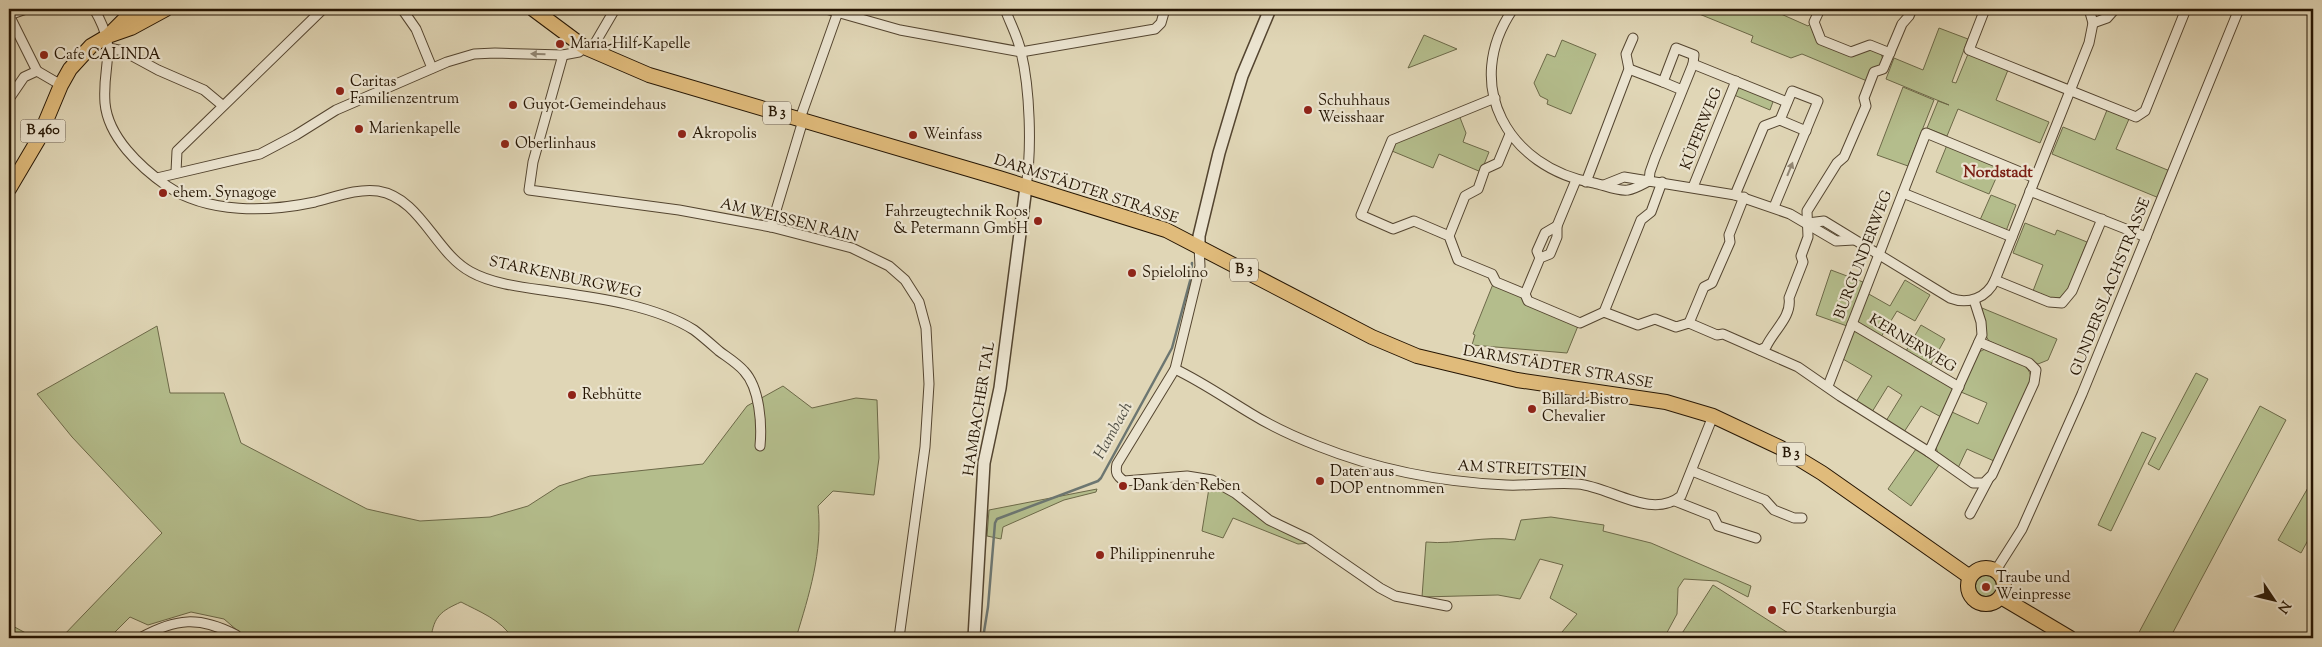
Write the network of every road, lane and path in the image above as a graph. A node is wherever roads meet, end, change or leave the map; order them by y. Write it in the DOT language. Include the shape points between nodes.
graph roads {
  1 [pos="26,9"];
  2 [pos="94,9"];
  3 [pos="143,9"];
  4 [pos="166,9"];
  5 [pos="323,9"];
  6 [pos="402,9"];
  7 [pos="533,9"];
  8 [pos="615,9"];
  9 [pos="826,9"];
  10 [pos="1005,9"];
  11 [pos="1165,9"];
  12 [pos="1270,9"];
  13 [pos="1513,9"];
  14 [pos="1820,9"];
  15 [pos="1912,9"];
  16 [pos="1985,9"];
  17 [pos="2089,9"];
  18 [pos="2115,9"];
  19 [pos="2186,9"];
  20 [pos="2239,9"];
  21 [pos="838,11"];
  22 [pos="10,13"];
  23 [pos="2093,23"];
  24 [pos="1633,38"];
  25 [pos="108,42"];
  26 [pos="588,48"];
  27 [pos="1021,52"];
  28 [pos="1890,53"];
  29 [pos="563,55"];
  30 [pos="1693,64"];
  31 [pos="432,68"];
  32 [pos="1629,69"];
  33 [pos="37,71"];
  34 [pos="1736,81"];
  35 [pos="1663,82"];
  36 [pos="61,84"];
  37 [pos="12,87"];
  38 [pos="1682,90"];
  39 [pos="2070,91"];
  40 [pos="1495,98"];
  41 [pos="9,99"];
  42 [pos="1787,102"];
  43 [pos="222,106"];
  44 [pos="801,120"];
  45 [pos="1780,120"];
  46 [pos="1806,131"];
  47 [pos="1510,134"];
  48 [pos="176,172"];
  49 [pos="157,178"];
  50 [pos="2035,178"];
  51 [pos="1581,181"];
  52 [pos="1649,181"];
  53 [pos="1662,182"];
  54 [pos="1604,185"];
  55 [pos="1026,186"];
  56 [pos="9,187"];
  57 [pos="1693,187"];
  58 [pos="2030,191"];
  59 [pos="1903,193"];
  60 [pos="1735,195"];
  61 [pos="1744,197"];
  62 [pos="1774,207"];
  63 [pos="2102,219"];
  64 [pos="1808,224"];
  65 [pos="771,227"];
  66 [pos="1448,236"];
  67 [pos="2012,237"];
  68 [pos="2146,237"];
  69 [pos="1199,246"];
  70 [pos="1879,254"];
  71 [pos="1995,280"];
  72 [pos="1526,294"];
  73 [pos="1974,300"];
  74 [pos="1604,312"];
  75 [pos="1688,323"];
  76 [pos="1852,324"];
  77 [pos="1979,342"];
  78 [pos="1760,350"];
  79 [pos="1175,369"];
  80 [pos="1828,386"];
  81 [pos="1959,387"];
  82 [pos="1713,416"];
  83 [pos="760,446"];
  84 [pos="1929,452"];
  85 [pos="1692,471"];
  86 [pos="1988,480"];
  87 [pos="1675,501"];
  88 [pos="1970,514"];
  89 [pos="1802,518"];
  90 [pos="1756,538"];
  91 [pos="1996,570"];
  92 [pos="1970,577"];
  93 [pos="2001,597"];
  94 [pos="1446,606"];
  95 [pos="140,638"];
  96 [pos="237,638"];
  97 [pos="899,638"];
  98 [pos="974,638"];
  99 [pos="2070,638"];
  1 -- 22 [label="street"];
  2 -- 25 [label="street"];
  3 -- 25 [label="main road, B 460" via="126,18"];
  4 -- 25 [label="main road, B 460"];
  5 -- 43 [label="street"];
  6 -- 31 [label="street" via="416,29"];
  7 -- 26 [label="main road, DARMSTÄDTER STRASSE / B 3"];
  8 -- 26 [label="street"];
  9 -- 21 [label="street"];
  10 -- 27 [label="street"];
  11 -- 27 [label="street" via="1155,30"];
  12 -- 69 [label="street" via="1246,63 1219,153"];
  13 -- 40 [label="street" via="1502,24 1492,60 1490,75"];
  14 -- 28 [label="street" via="1814,22 1821,40 1851,52 1870,45"];
  15 -- 28 [label="street"];
  16 -- 39 [label="street" via="1969,50"];
  17 -- 23 [label="street"];
  18 -- 23 [label="street" via="2107,18"];
  19 -- 39 [label="street" via="2145,111 2136,117"];
  20 -- 68 [label="street, GUNDERSLACHSTRASSE"];
  21 -- 27 [label="street" via="940,39"];
  21 -- 44 [label="street"];
  22 -- 33 [label="street"];
  23 -- 39 [label="street" via="2089,43"];
  24 -- 32 [label="street" via="1626,54"];
  25 -- 36 [label="main road, B 460" via="87,49"];
  25 -- 43 [label="street" via="158,70 204,90"];
  25 -- 49 [label="street, STARKENBURGWEG" via="105,102 109,121 124,146"];
  26 -- 29 [label="street"];
  26 -- 44 [label="main road, DARMSTÄDTER STRASSE / B 3" via="650,75"];
  27 -- 55 [label="street" via="1030,144"];
  28 -- 64 [label="street" via="1883,69 1874,72 1864,98 1866,106 1844,157 1837,162 1807,211"];
  29 -- 31 [label="street, one-way" via="474,54"];
  29 -- 65 [label="street, AM WEISSEN RAIN" via="533,162 529,190 679,210"];
  30 -- 34 [label="street"];
  30 -- 35 [label="street" via="1694,54 1676,48"];
  30 -- 38 [label="street"];
  31 -- 48 [label="street" via="336,110 260,154"];
  32 -- 35 [label="street"];
  32 -- 51 [label="street"];
  33 -- 36 [label="street"];
  33 -- 37 [label="street"];
  34 -- 42 [label="street"];
  34 -- 57 [label="street, KÜFERWEG"];
  35 -- 38 [label="street"];
  36 -- 56 [label="main road, B 460" via="38,140"];
  37 -- 41 [label="street"];
  38 -- 52 [label="street"];
  39 -- 50 [label="street"];
  40 -- 47 [label="street"];
  40 -- 66 [label="street" via="1392,140 1361,215 1393,229 1414,220"];
  42 -- 45 [label="street"];
  42 -- 46 [label="street" via="1792,90 1818,101"];
  43 -- 48 [label="street" via="177,151"];
  44 -- 55 [label="main road, DARMSTÄDTER STRASSE / B 3"];
  44 -- 65 [label="street"];
  45 -- 46 [label="street"];
  45 -- 60 [label="street" via="1764,126"];
  62 -- 46 [label="street, one-way"];
  47 -- 51 [label="street" via="1541,164"];
  47 -- 66 [label="street" via="1498,163 1486,169 1478,189 1465,196"];
  48 -- 49 [label="street"];
  49 -- 83 [label="street, STARKENBURGWEG" via="192,200 253,209 308,203 366,190 395,196 470,272 509,284 646,309 692,329 746,372 759,412"];
  50 -- 58 [label="street"];
  50 -- 59 [label="street, BURGUNDERWEG" via="1926,133"];
  51 -- 54 [label="street"];
  51 -- 72 [label="street" via="1557,226 1557,237 1550,254 1540,258"];
  52 -- 53 [label="street"];
  52 -- 54 [label="street" via="1624,176"];
  52 -- 54 [label="street" via="1627,191"];
  53 -- 57 [label="street"];
  53 -- 74 [label="street" via="1651,212 1641,220"];
  55 -- 69 [label="main road, DARMSTÄDTER STRASSE / B 3" via="1140,220"];
  55 -- 98 [label="street, HAMBACHER TAL" via="1000,388 984,463"];
  57 -- 60 [label="street"];
  58 -- 63 [label="street"];
  58 -- 67 [label="street"];
  59 -- 67 [label="street"];
  59 -- 70 [label="street, BURGUNDERWEG"];
  60 -- 61 [label="street"];
  61 -- 62 [label="street"];
  61 -- 75 [label="street" via="1729,234 1730,242 1712,283 1704,287"];
  62 -- 64 [label="street"];
  63 -- 68 [label="street"];
  63 -- 71 [label="street" via="2072,291 2062,303 2049,302"];
  64 -- 70 [label="street" via="1836,241 1854,240"];
  64 -- 78 [label="street" via="1808,237 1801,256 1803,262 1788,298 1790,304 1779,330"];
  65 -- 97 [label="street, AM WEISSEN RAIN" via="852,248 879,261 905,280 922,309 928,342 927,418"];
  66 -- 72 [label="street" via="1458,260 1492,274 1496,282"];
  67 -- 71 [label="street"];
  68 -- 91 [label="street, GUNDERSLACHSTRASSE" via="2026,520"];
  69 -- 79 [label="street" via="1200,266"];
  69 -- 82 [label="main road, DARMSTÄDTER STRASSE / B 3" via="1372,337 1417,356 1517,380 1666,402"];
  70 -- 73 [label="street" via="1950,298 1965,302"];
  70 -- 76 [label="street, BURGUNDERWEG"];
  71 -- 73 [label="street" via="1984,295"];
  72 -- 74 [label="street" via="1528,301 1580,323"];
  73 -- 77 [label="street" via="1982,328"];
  74 -- 75 [label="street" via="1638,325 1655,319 1676,328"];
  75 -- 78 [label="street"];
  76 -- 80 [label="street, BURGUNDERWEG"];
  76 -- 81 [label="street, KERNERWEG"];
  77 -- 81 [label="street"];
  77 -- 86 [label="street" via="2029,363 2036,370"];
  78 -- 80 [label="street" via="1798,367"];
  79 -- 87 [label="street, AM STREITSTEIN" via="1252,415 1316,446 1402,473 1507,485 1578,484 1658,506"];
  79 -- 94 [label="street" via="1117,464 1118,477 1124,481 1187,476 1212,480 1235,493 1269,520 1317,544 1380,588 1395,596"];
  80 -- 84 [label="street"];
  81 -- 84 [label="street"];
  82 -- 85 [label="street"];
  82 -- 92 [label="main road, DARMSTÄDTER STRASSE / B 3" via="1781,448 1822,473"];
  84 -- 86 [label="street" via="1972,483"];
  85 -- 87 [label="street" via="1682,496"];
  85 -- 89 [label="street" via="1765,500 1774,510"];
  86 -- 88 [label="street"];
  87 -- 90 [label="street" via="1713,516 1718,526"];
  91 -- 92 [label="main road" via="1982,568"];
  91 -- 93 [label="main road" via="2004,583"];
  92 -- 93 [label="main road" via="1969,592 1974,600 1988,604"];
  93 -- 99 [label="main road"];
  95 -- 96 [label="street" via="182,621 215,624 236,634"];
}
